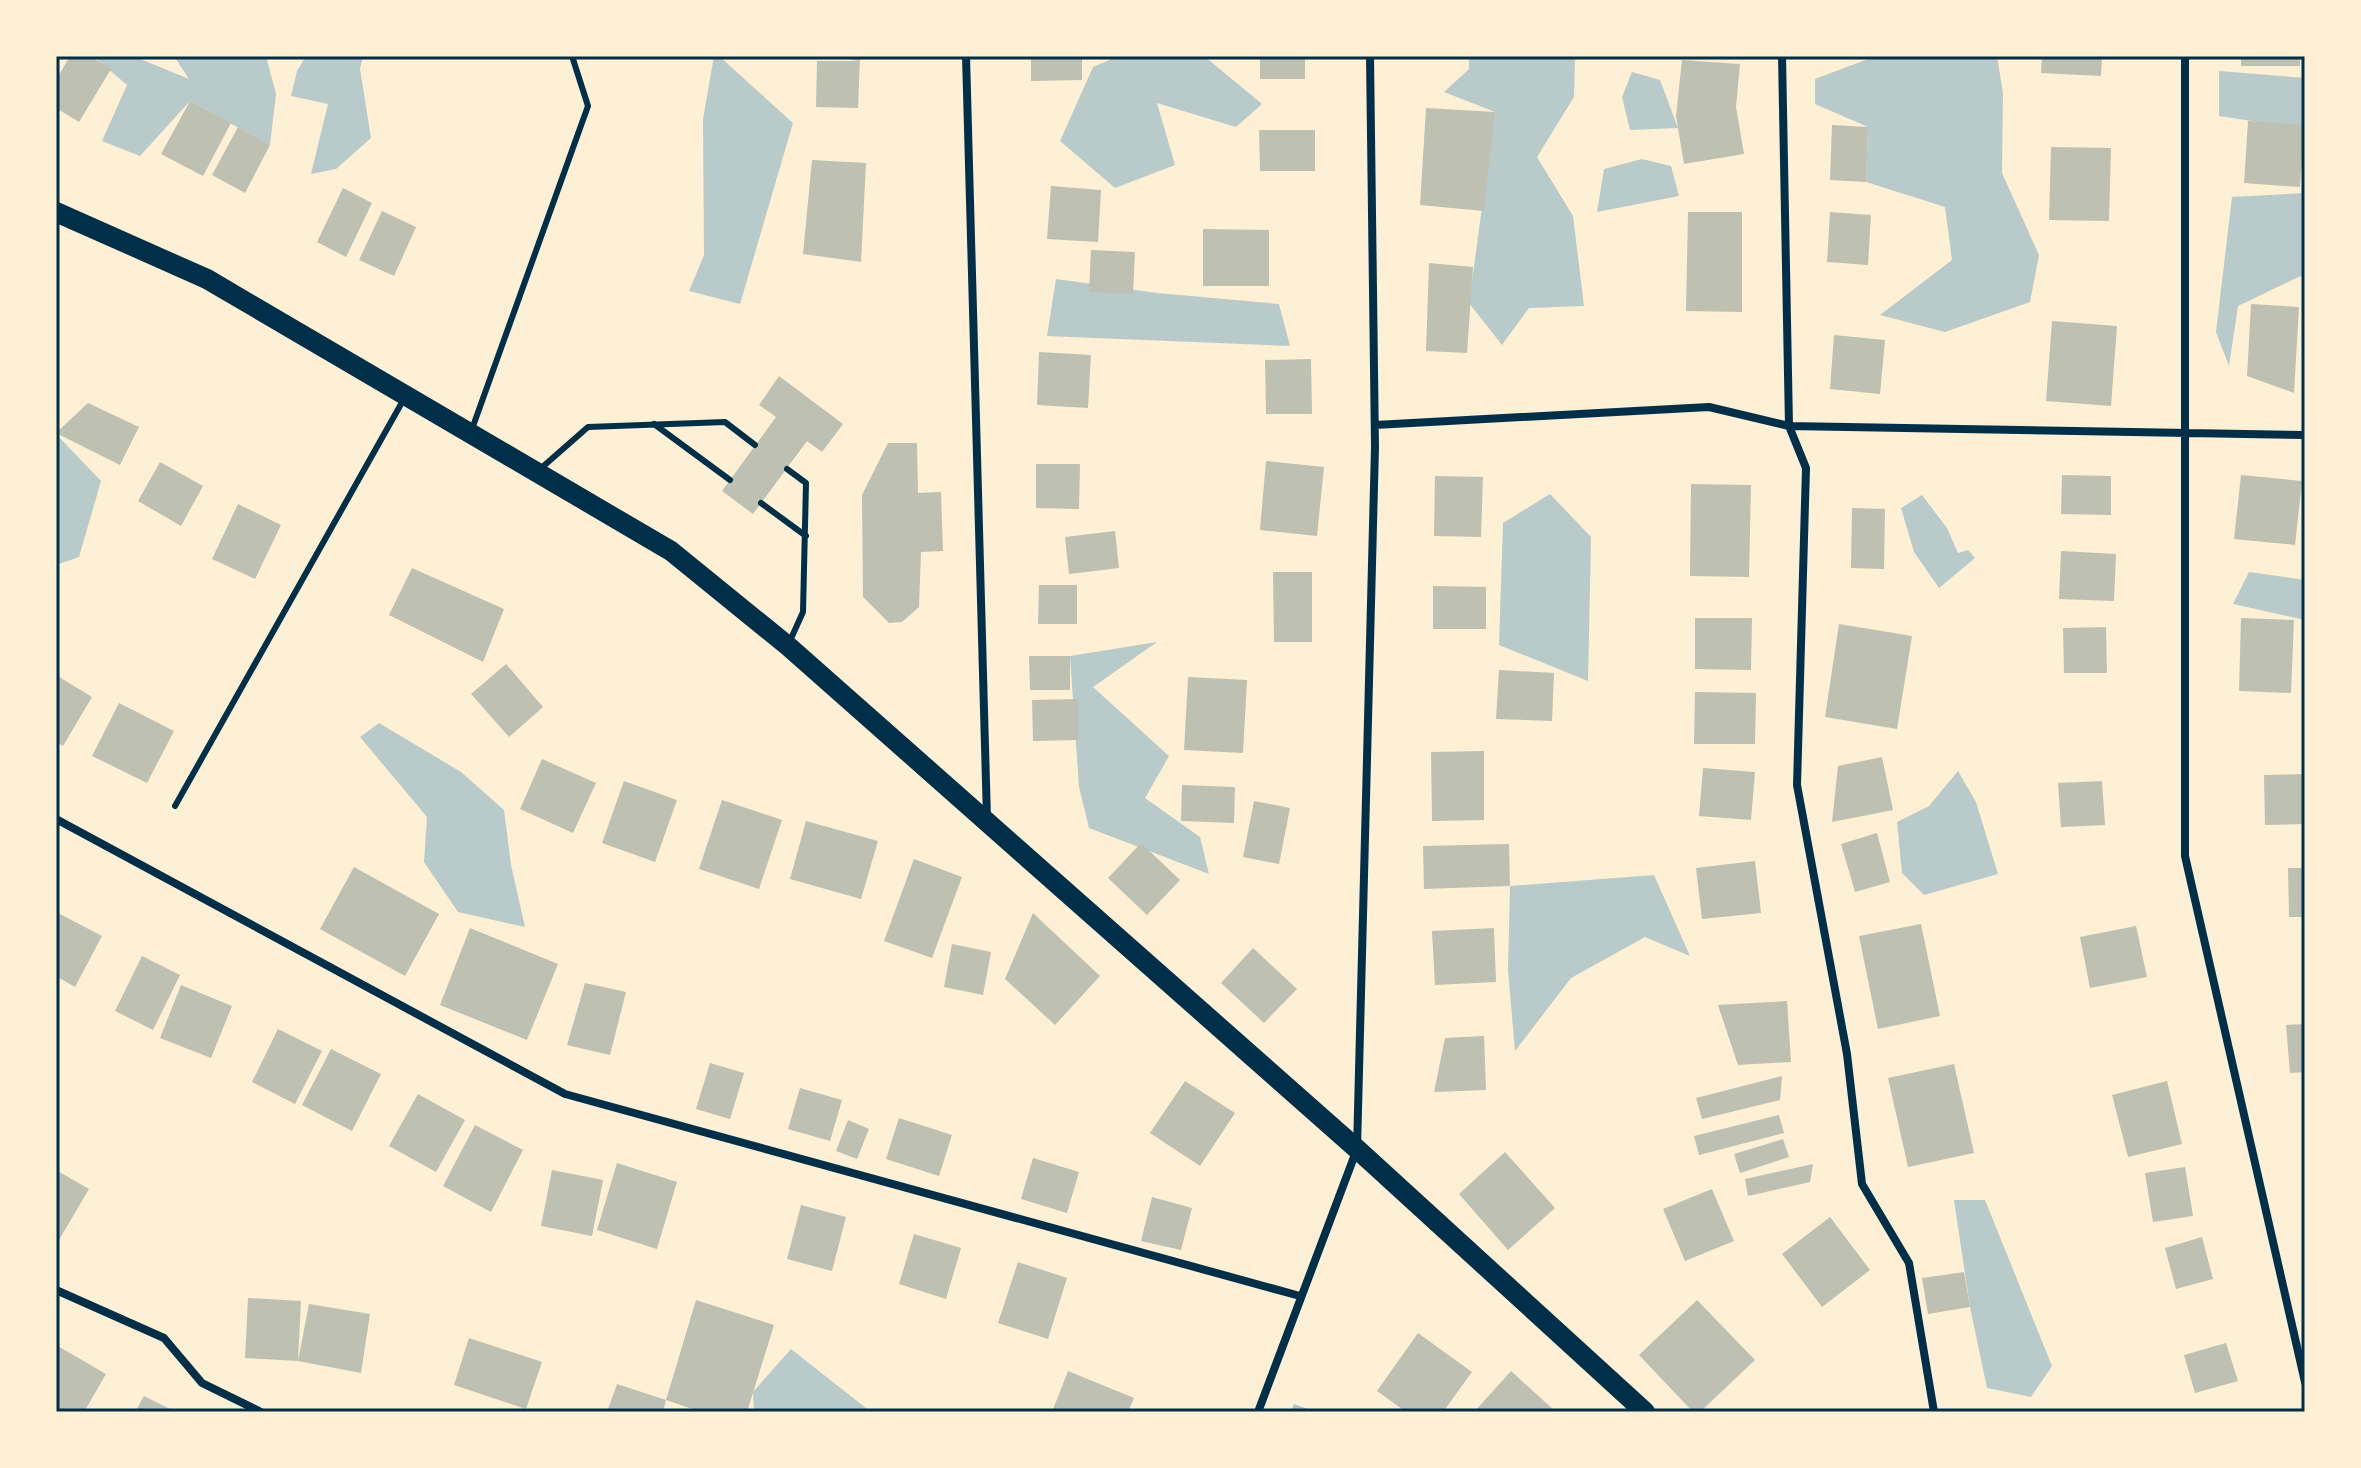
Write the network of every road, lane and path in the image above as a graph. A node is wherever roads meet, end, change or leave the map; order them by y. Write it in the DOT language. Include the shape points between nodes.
graph roads {
  1 [pos="572,56"];
  2 [pos="966,56"];
  3 [pos="1370,56"];
  4 [pos="1782,56"];
  5 [pos="2185,56"];
  6 [pos="56,212"];
  7 [pos="405,396"];
  8 [pos="654,424"];
  9 [pos="1375,425"];
  10 [pos="1789,426"];
  11 [pos="471,434"];
  12 [pos="2305,435"];
  13 [pos="2186,436"];
  14 [pos="755,445"];
  15 [pos="787,469"];
  16 [pos="534,473"];
  17 [pos="730,480"];
  18 [pos="761,503"];
  19 [pos="806,536"];
  20 [pos="788,646"];
  21 [pos="175,806"];
  22 [pos="56,819"];
  23 [pos="987,825"];
  24 [pos="1357,1149"];
  25 [pos="56,1290"];
  26 [pos="1300,1296"];
  27 [pos="2305,1382"];
  28 [pos="261,1412"];
  29 [pos="1258,1412"];
  30 [pos="1645,1412"];
  31 [pos="1934,1412"];
  1 -- 11 [label="lane" via="588,106"];
  2 -- 23 [label="street"];
  3 -- 9 [label="street"];
  4 -- 10 [label="street"];
  5 -- 13 [label="street"];
  6 -- 7 [label="main road" via="207,279"];
  7 -- 11 [label="main road"];
  7 -- 21 [label="lane"];
  8 -- 14 [label="lane" via="725,422"];
  8 -- 16 [label="lane" via="588,427"];
  8 -- 17 [label="lane"];
  9 -- 10 [label="street" via="1709,407"];
  9 -- 24 [label="street"];
  10 -- 13 [label="street"];
  10 -- 31 [label="street" via="1806,468 1797,785 1847,1054 1862,1184 1909,1263"];
  11 -- 16 [label="main road"];
  12 -- 13 [label="street"];
  13 -- 27 [label="street" via="2185,856"];
  15 -- 19 [label="lane" via="806,483"];
  16 -- 20 [label="main road" via="671,551"];
  18 -- 19 [label="lane"];
  19 -- 20 [label="lane" via="803,612"];
  20 -- 23 [label="main road"];
  22 -- 26 [label="street" via="565,1094"];
  23 -- 24 [label="main road"];
  24 -- 26 [label="street"];
  24 -- 30 [label="main road"];
  25 -- 28 [label="street" via="164,1338 202,1383"];
  26 -- 29 [label="street"];
}
